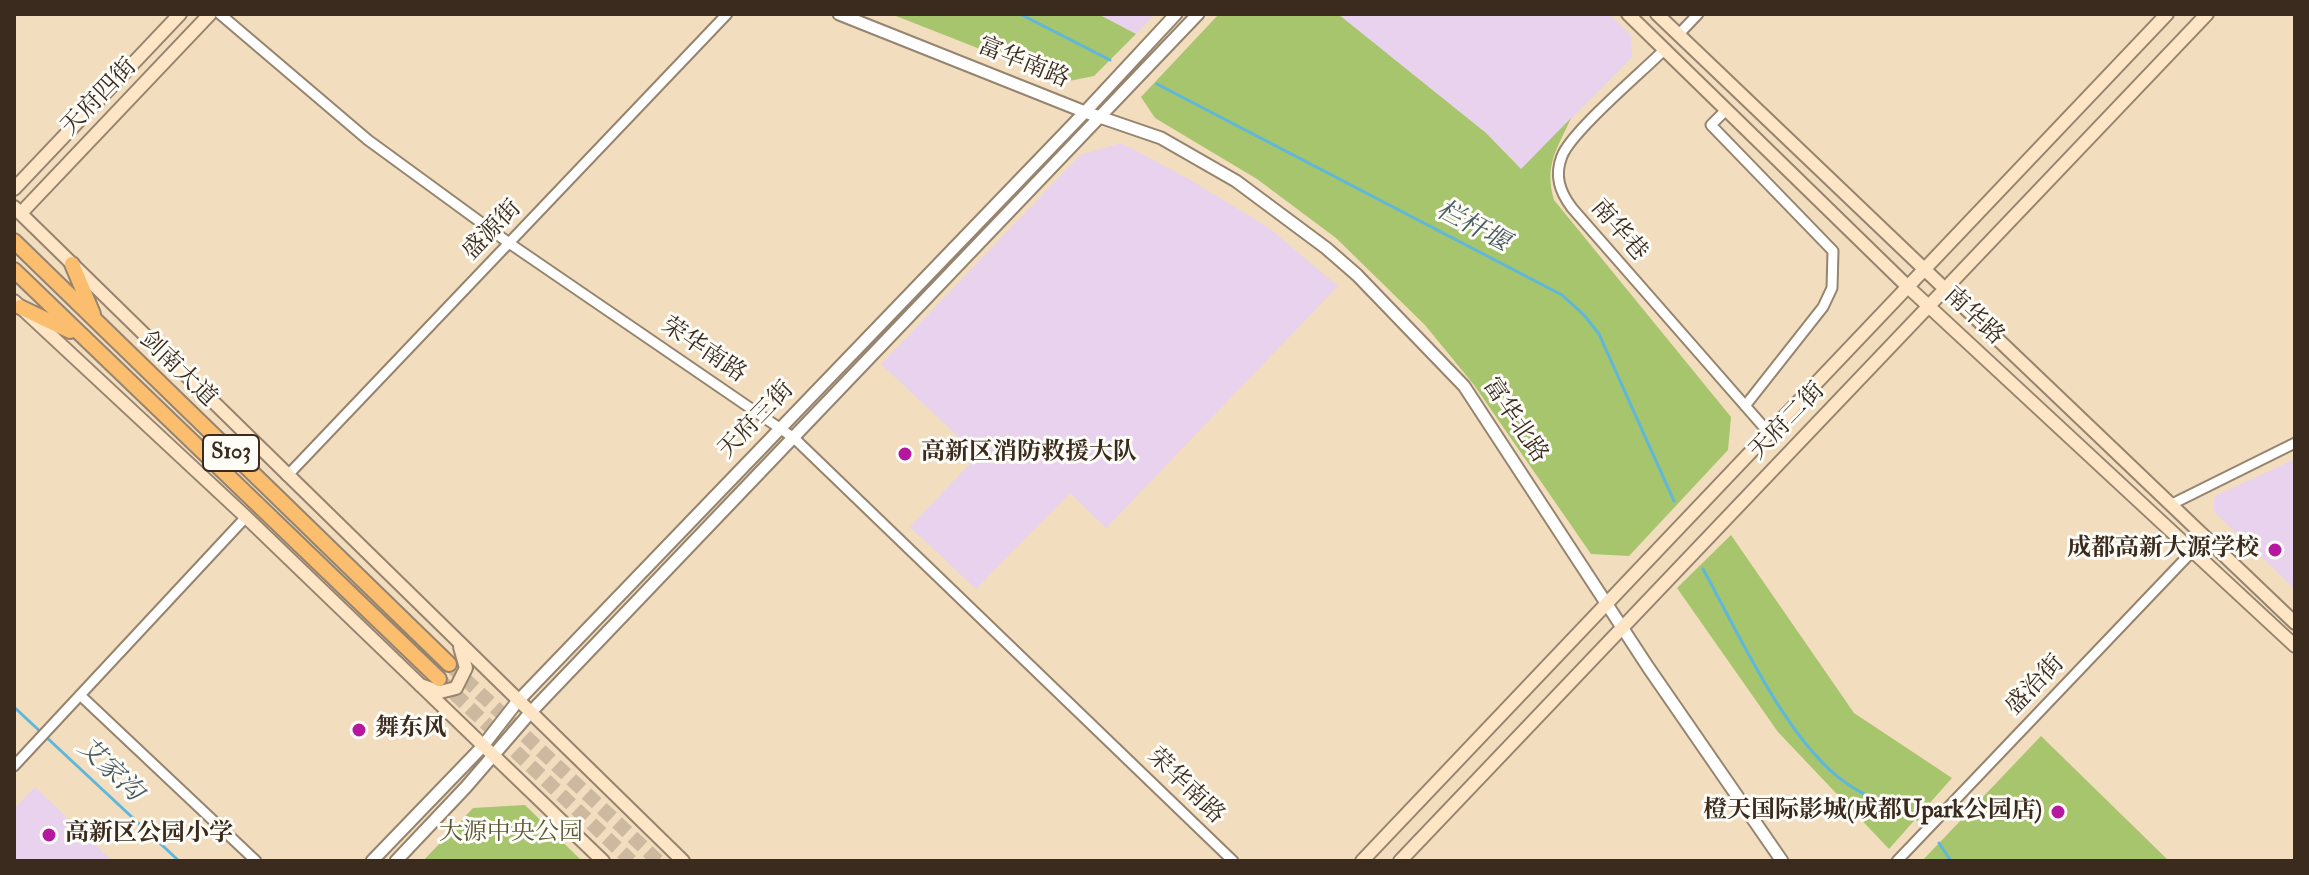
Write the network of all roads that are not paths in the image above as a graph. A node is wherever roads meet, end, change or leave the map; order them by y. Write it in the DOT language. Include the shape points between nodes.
graph roads {
  1 [pos="180,14"];
  2 [pos="210,14"];
  3 [pos="220,14"];
  4 [pos="727,14"];
  5 [pos="839,14"];
  6 [pos="1176,14"];
  7 [pos="1198,14"];
  8 [pos="1628,14"];
  9 [pos="1657,14"];
  10 [pos="1698,14"];
  11 [pos="2167,14"];
  12 [pos="2207,14"];
  13 [pos="1678,35"];
  14 [pos="1664,50"];
  15 [pos="1726,110"];
  16 [pos="1085,112"];
  17 [pos="1102,116"];
  18 [pos="14,189"];
  19 [pos="17,210"];
  20 [pos="14,241"];
  21 [pos="509,243"];
  22 [pos="72,264"];
  23 [pos="1925,269"];
  24 [pos="14,270"];
  25 [pos="1908,287"];
  26 [pos="1946,288"];
  27 [pos="17,304"];
  28 [pos="1929,306"];
  29 [pos="96,322"];
  30 [pos="83,337"];
  31 [pos="1745,406"];
  32 [pos="781,427"];
  33 [pos="1769,433"];
  34 [pos="794,438"];
  35 [pos="2295,443"];
  36 [pos="287,476"];
  37 [pos="2170,505"];
  38 [pos="246,517"];
  39 [pos="2205,538"];
  40 [pos="2193,550"];
  41 [pos="1608,602"];
  42 [pos="2295,623"];
  43 [pos="1624,626"];
  44 [pos="459,644"];
  45 [pos="2295,646"];
  46 [pos="449,664"];
  47 [pos="439,679"];
  48 [pos="417,684"];
  49 [pos="80,695"];
  50 [pos="517,702"];
  51 [pos="529,714"];
  52 [pos="482,747"];
  53 [pos="494,756"];
  54 [pos="14,766"];
  55 [pos="256,861"];
  56 [pos="372,861"];
  57 [pos="396,861"];
  58 [pos="603,861"];
  59 [pos="683,861"];
  60 [pos="1233,861"];
  61 [pos="1362,861"];
  62 [pos="1400,861"];
  63 [pos="1782,861"];
  64 [pos="1897,861"];
  1 -- 18 [label="main road, 天府四街"];
  2 -- 19 [label="main road, 天府四街"];
  3 -- 21 [label="street, 荣华南路" via="368,140"];
  4 -- 21 [label="street, 盛源街"];
  5 -- 16 [label="street, 富华南路"];
  6 -- 16 [label="street, 天府三街"];
  7 -- 17 [label="street, 天府三街"];
  8 -- 14 [label="main road, 南华路"];
  9 -- 13 [label="main road, 南华路"];
  10 -- 13 [label="street"];
  11 -- 23 [label="main road, 天府二街"];
  12 -- 26 [label="main road, 天府二街"];
  13 -- 23 [label="main road, 南华路"];
  14 -- 15 [label="main road, 南华路"];
  14 -- 31 [label="street, 南华巷" via="1569,144 1559,167 1559,189"];
  15 -- 25 [label="main road, 南华路"];
  15 -- 31 [label="street" via="1711,125 1833,251 1832,288 1823,307"];
  16 -- 17 [label="street, 富华南路"];
  16 -- 32 [label="street, 天府三街"];
  17 -- 34 [label="street, 天府三街"];
  17 -- 41 [label="street, 富华北路" via="1161,138 1236,181 1357,275 1464,386"];
  19 -- 22 [label="main road"];
  20 -- 29 [label="highway, 剑南大道 / S103"];
  21 -- 32 [label="street, 荣华南路"];
  21 -- 36 [label="street, 盛源街"];
  22 -- 29 [label="highway"];
  22 -- 36 [label="main road"];
  23 -- 25 [label="main road, 天府二街"];
  23 -- 26 [label="main road, 南华路"];
  24 -- 30 [label="highway, 剑南大道 / S103"];
  25 -- 28 [label="main road, 南华路"];
  25 -- 33 [label="main road, 天府二街"];
  26 -- 28 [label="main road, 天府二街"];
  26 -- 37 [label="main road, 南华路"];
  27 -- 30 [label="highway"];
  27 -- 38 [label="main road"];
  28 -- 40 [label="main road, 南华路"];
  28 -- 43 [label="main road, 天府二街"];
  29 -- 46 [label="highway, 剑南大道 / S103"];
  30 -- 47 [label="highway, 剑南大道 / S103"];
  31 -- 33 [label="street, 南华巷"];
  32 -- 34 [label="street, 荣华南路"];
  32 -- 50 [label="street, 天府三街"];
  33 -- 41 [label="main road, 天府二街"];
  34 -- 51 [label="street, 天府三街"];
  34 -- 60 [label="street, 荣华南路"];
  35 -- 37 [label="street"];
  36 -- 44 [label="main road"];
  37 -- 39 [label="main road, 南华路"];
  38 -- 48 [label="main road"];
  38 -- 49 [label="street"];
  39 -- 40 [label="street, 盛治街"];
  39 -- 42 [label="main road, 南华路"];
  40 -- 45 [label="main road, 南华路"];
  40 -- 64 [label="street, 盛治街"];
  41 -- 43 [label="street, 富华北路"];
  41 -- 61 [label="main road, 天府二街"];
  43 -- 62 [label="main road, 天府二街"];
  43 -- 63 [label="street, 富华北路"];
  44 -- 48 [label="main road" via="466,668 456,688 440,692"];
  44 -- 50 [label="main road"];
  48 -- 52 [label="main road"];
  49 -- 54 [label="street"];
  49 -- 55 [label="street"];
  50 -- 51 [label="main road"];
  50 -- 52 [label="street, 天府三街"];
  51 -- 53 [label="street, 天府三街"];
  51 -- 59 [label="main road"];
  52 -- 53 [label="main road"];
  52 -- 56 [label="street, 天府三街"];
  53 -- 57 [label="street, 天府三街"];
  53 -- 58 [label="main road"];
}
